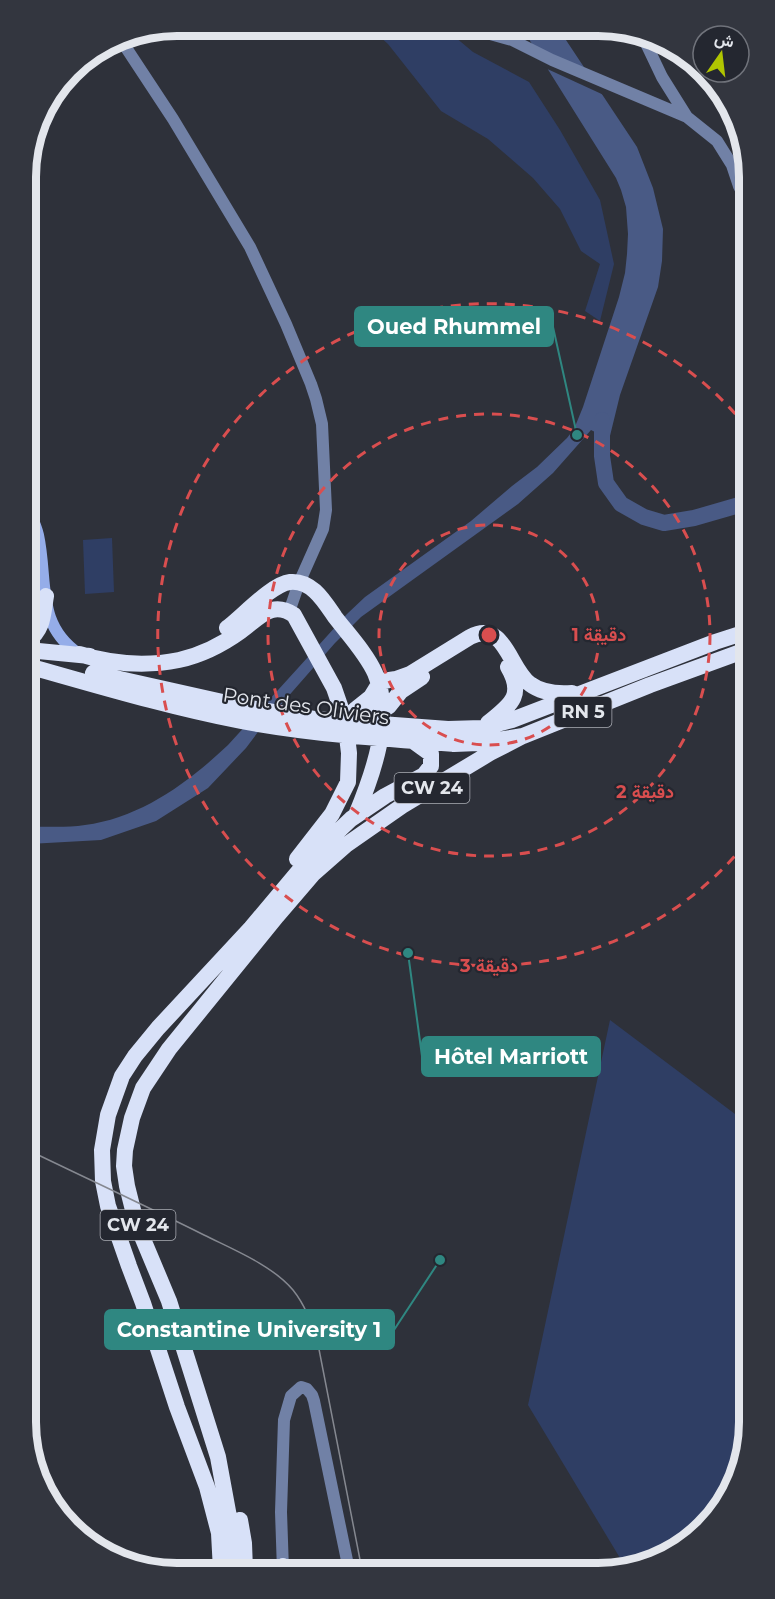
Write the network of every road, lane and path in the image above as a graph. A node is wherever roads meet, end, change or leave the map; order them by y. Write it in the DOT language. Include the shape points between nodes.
graph roads {
  1 [pos="498,36"];
  2 [pos="646,44"];
  3 [pos="125,46"];
  4 [pos="687,117"];
  5 [pos="739,183"];
  6 [pos="36,529"];
  7 [pos="299,583"];
  8 [pos="46,596"];
  9 [pos="293,616"];
  10 [pos="36,633"];
  11 [pos="739,634"];
  12 [pos="36,651"];
  13 [pos="739,653"];
  14 [pos="79,654"];
  15 [pos="36,657"];
  16 [pos="180,660"];
  17 [pos="36,668"];
  18 [pos="379,684"];
  19 [pos="334,688"];
  20 [pos="585,692"];
  21 [pos="190,700"];
  22 [pos="364,703"];
  23 [pos="383,708"];
  24 [pos="345,720"];
  25 [pos="482,728"];
  26 [pos="416,734"];
  27 [pos="523,736"];
  28 [pos="349,745"];
  29 [pos="378,747"];
  30 [pos="346,845"];
  31 [pos="207,975"];
  32 [pos="218,1457"];
  33 [pos="221,1563"];
  34 [pos="232,1563"];
  35 [pos="246,1563"];
  36 [pos="284,1563"];
  37 [pos="348,1563"];
  1 -- 4 [label="street"];
  2 -- 4 [label="street"];
  3 -- 7 [label="street" via="250,247 312,384 322,424 326,510 323,529"];
  4 -- 5 [label="street" via="717,141"];
  6 -- 8 [label="main road"];
  7 -- 9 [label="street"];
  7 -- 14 [label="highway" via="279,586 222,632 189,647 135,656"];
  7 -- 18 [label="highway, CW 24" via="319,595 367,659"];
  8 -- 10 [label="highway"];
  8 -- 14 [label="main road" via="56,632"];
  9 -- 16 [label="highway" via="272,610 230,639"];
  9 -- 19 [label="highway, CW 24"];
  11 -- 20 [label="highway, RN 5"];
  12 -- 14 [label="highway"];
  13 -- 27 [label="highway, RN 5"];
  14 -- 16 [label="highway" via="121,664"];
  15 -- 21 [label="highway, RN 5"];
  16 -- 21 [label="highway" via="172,678"];
  17 -- 21 [label="highway, RN 5" via="122,693"];
  18 -- 20 [label="highway" via="403,677 483,633 501,642 522,675 535,687 559,694"];
  18 -- 22 [label="highway"];
  18 -- 23 [label="highway, CW 24"];
  19 -- 22 [label="highway"];
  19 -- 24 [label="highway, CW 24"];
  20 -- 25 [label="highway, RN 5"];
  21 -- 26 [label="highway, Pont des Oliviers / RN 5" via="241,721 311,732"];
  22 -- 23 [label="highway"];
  22 -- 24 [label="highway"];
  23 -- 25 [label="highway" via="410,684 470,647 490,645 500,653 512,674 516,691 509,706"];
  23 -- 29 [label="highway, CW 24"];
  24 -- 28 [label="highway, CW 24"];
  25 -- 26 [label="highway, RN 5"];
  26 -- 27 [label="highway, RN 5" via="454,744"];
  26 -- 31 [label="highway, CW 24" via="431,754 431,766 424,775 351,819 309,859"];
  27 -- 30 [label="highway, CW 24" via="402,806"];
  28 -- 29 [label="highway" via="363,752"];
  28 -- 31 [label="highway, CW 24" via="348,782 332,814"];
  29 -- 30 [label="highway, CW 24"];
  30 -- 32 [label="highway, CW 24" via="313,874 169,1049 143,1088 125,1150 124,1166 134,1214 169,1301"];
  31 -- 33 [label="highway, CW 24" via="158,1028 122,1076 108,1115 102,1150 103,1181 114,1223 212,1505"];
  32 -- 34 [label="highway, CW 24" via="232,1533"];
  32 -- 35 [label="highway, CW 24" via="240,1518"];
  36 -- 37 [label="street" via="284,1420 291,1396 301,1388 307,1389 314,1401"];
}
